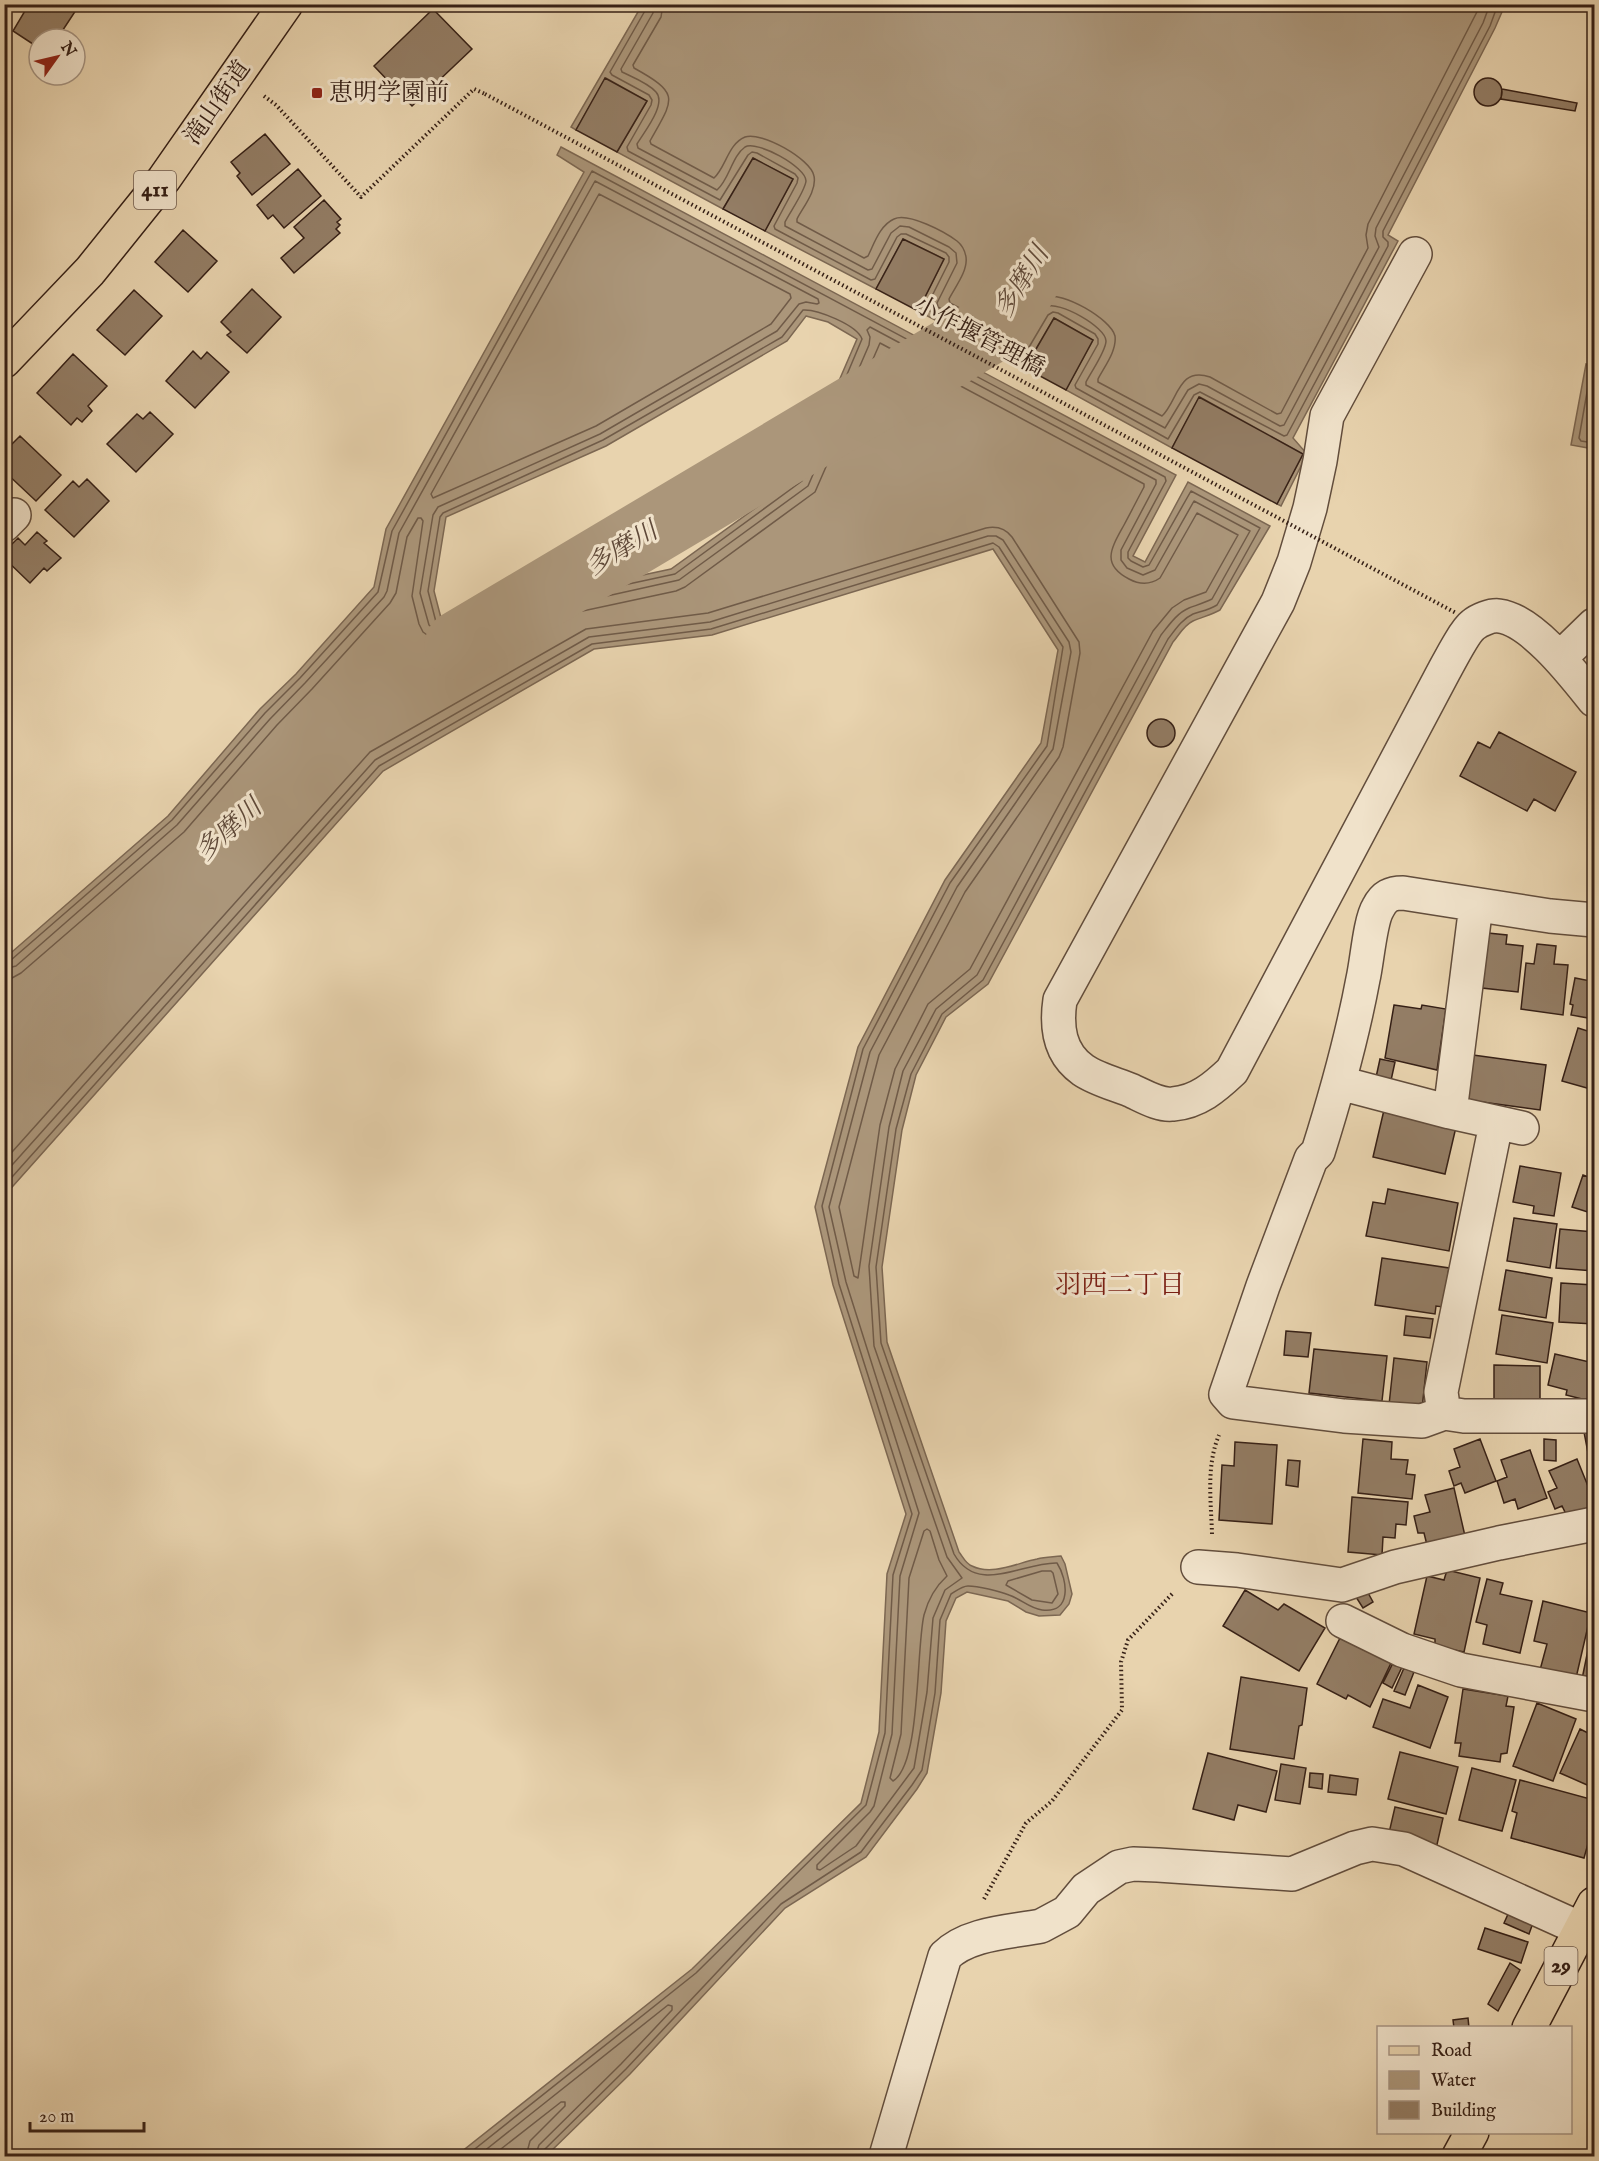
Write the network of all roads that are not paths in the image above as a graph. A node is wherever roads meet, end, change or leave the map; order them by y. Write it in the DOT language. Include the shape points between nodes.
graph roads {
  1 [pos="286,4"];
  2 [pos="1415,254"];
  3 [pos="4,361"];
  4 [pos="1594,625"];
  5 [pos="1560,658"];
  6 [pos="1594,699"];
  7 [pos="1476,905"];
  8 [pos="1594,920"];
  9 [pos="1340,1083"];
  10 [pos="1450,1112"];
  11 [pos="1444,1413"];
  12 [pos="1594,1416"];
  13 [pos="1594,1524"];
  14 [pos="1198,1567"];
  15 [pos="1343,1621"];
  16 [pos="1594,1695"];
  17 [pos="1588,1916"];
  18 [pos="1530,2026"];
  19 [pos="1471,2134"];
  20 [pos="886,2157"];
  21 [pos="1459,2157"];
  1 -- 3 [label="main road, 滝山街道 / 411" via="164,179 90,271"];
  2 -- 5 [label="street" via="1327,416 1310,508 1278,602 1060,1000 1056,1021 1062,1044 1072,1059 1083,1070 1171,1105 1192,1101 1213,1089 1232,1071 1444,671 1472,626 1498,616 1518,622"];
  4 -- 5 [label="street"];
  5 -- 6 [label="street"];
  7 -- 8 [label="street"];
  7 -- 9 [label="street" via="1392,893 1383,899 1376,911"];
  7 -- 10 [label="street"];
  9 -- 10 [label="street"];
  9 -- 11 [label="street" via="1318,1152 1311,1159 1226,1394 1233,1402 1344,1416 1422,1421"];
  10 -- 11 [label="street" via="1509,1126 1441,1392"];
  11 -- 12 [label="street"];
  13 -- 14 [label="street" via="1395,1568 1342,1585"];
  15 -- 16 [label="street" via="1402,1650 1461,1671"];
  17 -- 18 [label="main road, 29"];
  17 -- 20 [label="street" via="1404,1849 1372,1844 1292,1874 1158,1865 1119,1867 1093,1883 1067,1912 1049,1923 972,1940 945,1956"];
  19 -- 21 [label="main road"];
}
